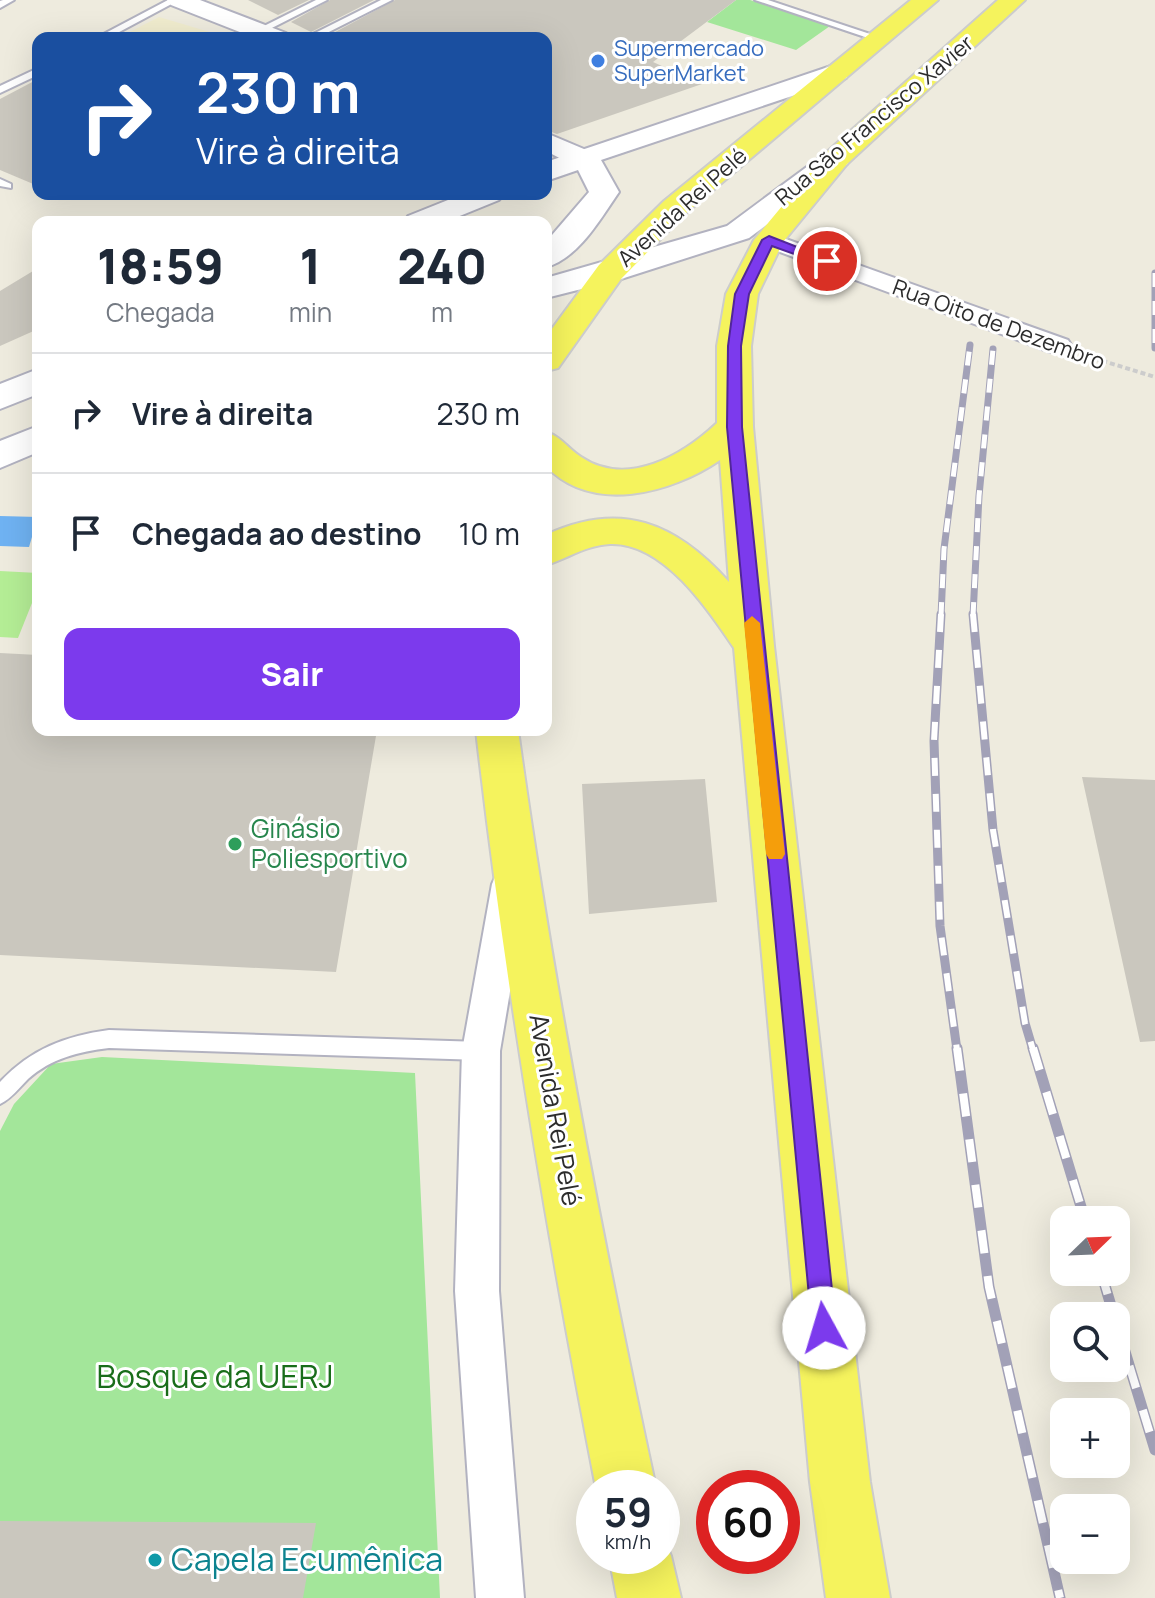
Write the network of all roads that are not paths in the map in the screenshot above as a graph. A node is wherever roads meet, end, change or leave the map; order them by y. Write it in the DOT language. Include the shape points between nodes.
graph roads {
  1 [pos="10,0"];
  2 [pos="323,0"];
  3 [pos="388,0"];
  4 [pos="759,0"];
  5 [pos="926,0"];
  6 [pos="1013,0"];
  7 [pos="187,1"];
  8 [pos="0,5"];
  9 [pos="115,32"];
  10 [pos="259,32"];
  11 [pos="274,32"];
  12 [pos="322,32"];
  13 [pos="880,39"];
  14 [pos="837,72"];
  15 [pos="32,74"];
  16 [pos="0,90"];
  17 [pos="552,144"];
  18 [pos="581,158"];
  19 [pos="837,158"];
  20 [pos="552,170"];
  21 [pos="474,200"];
  22 [pos="433,216"];
  23 [pos="769,240"];
  24 [pos="552,253"];
  25 [pos="610,272"];
  26 [pos="552,286"];
  27 [pos="1059,346"];
  28 [pos="552,352"];
  29 [pos="32,383"];
  30 [pos="0,398"];
  31 [pos="735,427"];
  32 [pos="32,441"];
  33 [pos="552,450"];
  34 [pos="0,456"];
  35 [pos="552,547"];
  36 [pos="754,646"];
  37 [pos="498,736"];
  38 [pos="513,864"];
  39 [pos="481,1051"];
  40 [pos="0,1095"];
  41 [pos="622,1470"];
  42 [pos="644,1574"];
  43 [pos="500,1598"];
  44 [pos="649,1598"];
  45 [pos="858,1598"];
  1 -- 8 [label="lane"];
  2 -- 11 [label="lane"];
  3 -- 12 [label="lane"];
  4 -- 13 [label="lane"];
  5 -- 13 [label="main road"];
  6 -- 19 [label="main road, Rua São Francisco Xavier"];
  7 -- 9 [label="lane"];
  7 -- 10 [label="street"];
  13 -- 14 [label="main road"];
  14 -- 18 [label="main road"];
  14 -- 25 [label="main road, Avenida Rei Pelé" via="682,201"];
  15 -- 16 [label="lane"];
  17 -- 18 [label="street"];
  18 -- 20 [label="main road"];
  18 -- 24 [label="main road" via="594,169 604,192"];
  19 -- 23 [label="main road"];
  19 -- 25 [label="main road, Rua São Francisco Xavier" via="738,232"];
  21 -- 22 [label="main road"];
  23 -- 27 [label="street, Rua Oito de Dezembro"];
  23 -- 31 [label="main road" via="742,294 734,346"];
  25 -- 26 [label="main road, Rua São Francisco Xavier"];
  25 -- 28 [label="main road, Avenida Rei Pelé"];
  29 -- 30 [label="main road"];
  31 -- 33 [label="main road" via="692,464 646,481 597,479 574,470"];
  31 -- 36 [label="main road"];
  32 -- 34 [label="main road"];
  35 -- 36 [label="main road" via="586,534 615,531 644,535 675,550 725,602"];
  36 -- 45 [label="main road" via="840,1482"];
  37 -- 38 [label="main road, Avenida Rei Pelé"];
  38 -- 39 [label="street"];
  38 -- 41 [label="main road, Avenida Rei Pelé" via="588,1304"];
  39 -- 40 [label="lane" via="109,1039 69,1043 27,1065"];
  39 -- 43 [label="street" via="477,1291"];
  42 -- 44 [label="main road"];
}
